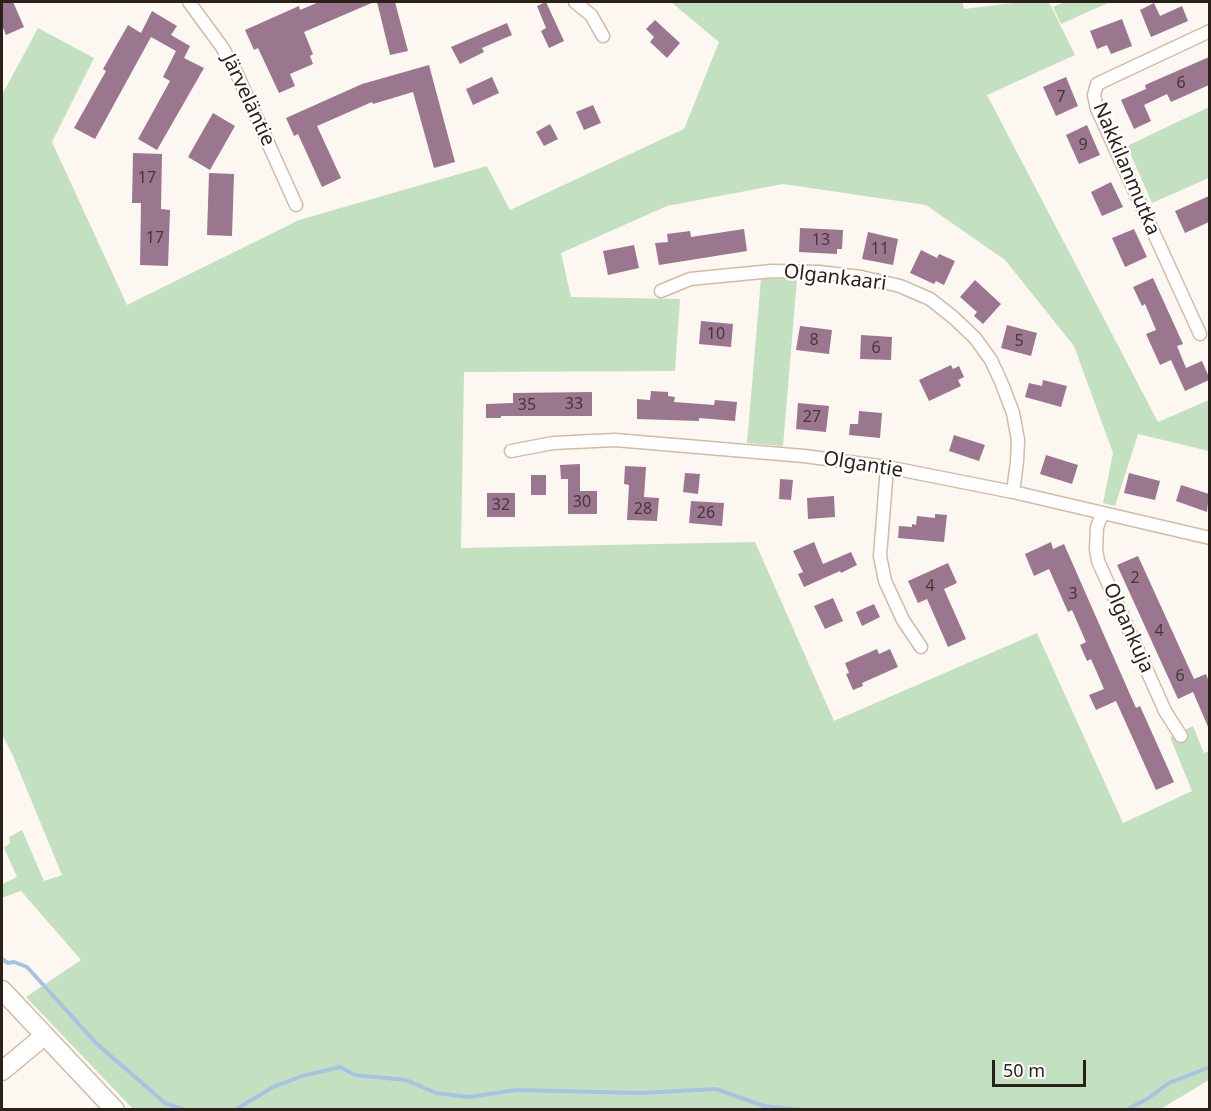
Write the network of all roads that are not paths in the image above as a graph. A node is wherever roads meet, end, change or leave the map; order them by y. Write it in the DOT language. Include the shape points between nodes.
graph roads {
  1 [pos="189,2"];
  2 [pos="575,2"];
  3 [pos="1209,32"];
  4 [pos="603,36"];
  5 [pos="296,205"];
  6 [pos="661,291"];
  7 [pos="1200,334"];
  8 [pos="511,450"];
  9 [pos="887,467"];
  10 [pos="1013,492"];
  11 [pos="1102,514"];
  12 [pos="1209,538"];
  13 [pos="921,647"];
  14 [pos="1182,736"];
  15 [pos="2,990"];
  16 [pos="44,1036"];
  17 [pos="2,1071"];
  18 [pos="115,1110"];
  1 -- 5 [label="street, Järveläntie" via="237,74"];
  2 -- 4 [label="street" via="591,15"];
  3 -- 7 [label="street, Nakkilanmutka" via="1097,84 1094,95"];
  6 -- 10 [label="street, Olgankaari" via="690,279 772,270 861,277 900,286 930,299 975,338 1002,384 1018,440"];
  8 -- 9 [label="street, Olgantie" via="553,443 615,441 804,456"];
  9 -- 10 [label="street, Olgantie"];
  9 -- 13 [label="street" via="880,556 885,581"];
  10 -- 11 [label="street, Olgantie"];
  11 -- 12 [label="street, Olgantie"];
  11 -- 14 [label="street, Olgankuja" via="1096,538 1098,561 1165,711"];
  15 -- 16 [label="street"];
  16 -- 17 [label="street"];
  16 -- 18 [label="street"];
}
